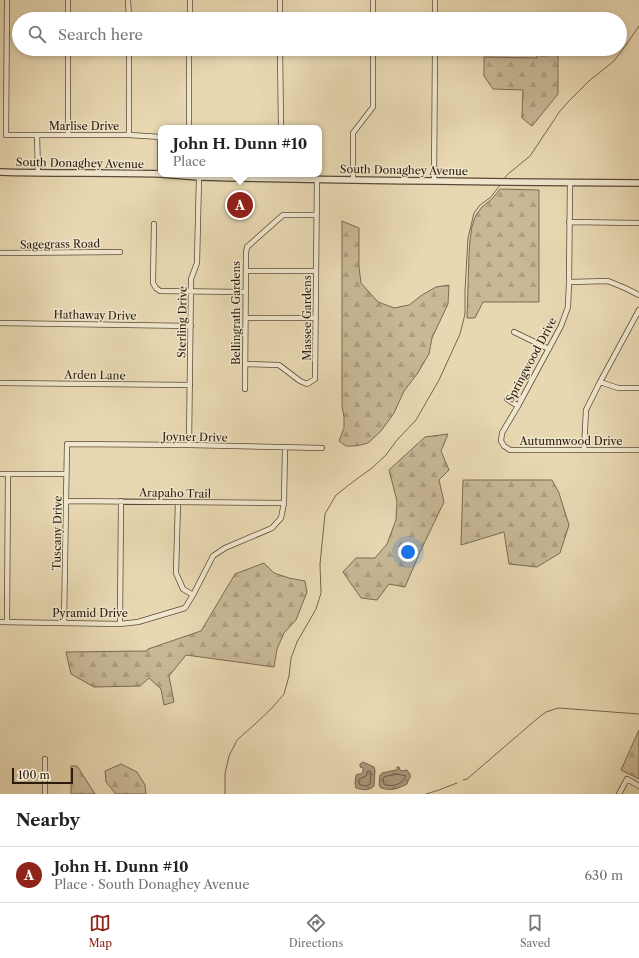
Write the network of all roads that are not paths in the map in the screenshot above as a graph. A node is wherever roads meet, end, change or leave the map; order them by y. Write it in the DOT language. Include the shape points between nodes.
graph roads {
  1 [pos="7,0"];
  2 [pos="68,0"];
  3 [pos="128,0"];
  4 [pos="190,0"];
  5 [pos="280,0"];
  6 [pos="373,0"];
  7 [pos="435,0"];
  8 [pos="68,12"];
  9 [pos="128,12"];
  10 [pos="190,12"];
  11 [pos="280,12"];
  12 [pos="373,12"];
  13 [pos="435,12"];
  14 [pos="68,56"];
  15 [pos="129,56"];
  16 [pos="190,56"];
  17 [pos="280,56"];
  18 [pos="373,56"];
  19 [pos="435,56"];
  20 [pos="189,125"];
  21 [pos="281,125"];
  22 [pos="37,135"];
  23 [pos="68,135"];
  24 [pos="129,135"];
  25 [pos="158,137"];
  26 [pos="0,172"];
  27 [pos="38,173"];
  28 [pos="158,174"];
  29 [pos="199,177"];
  30 [pos="290,177"];
  31 [pos="317,179"];
  32 [pos="353,179"];
  33 [pos="434,181"];
  34 [pos="570,183"];
  35 [pos="639,183"];
  36 [pos="316,215"];
  37 [pos="569,222"];
  38 [pos="639,223"];
  39 [pos="154,224"];
  40 [pos="120,252"];
  41 [pos="0,253"];
  42 [pos="246,271"];
  43 [pos="316,271"];
  44 [pos="569,282"];
  45 [pos="191,292"];
  46 [pos="245,292"];
  47 [pos="639,295"];
  48 [pos="639,310"];
  49 [pos="246,318"];
  50 [pos="316,318"];
  51 [pos="633,321"];
  52 [pos="0,323"];
  53 [pos="639,323"];
  54 [pos="191,326"];
  55 [pos="514,332"];
  56 [pos="549,349"];
  57 [pos="245,364"];
  58 [pos="600,382"];
  59 [pos="0,383"];
  60 [pos="190,385"];
  61 [pos="639,388"];
  62 [pos="245,389"];
  63 [pos="507,399"];
  64 [pos="518,406"];
  65 [pos="67,444"];
  66 [pos="189,445"];
  67 [pos="504,446"];
  68 [pos="285,447"];
  69 [pos="322,448"];
  70 [pos="584,450"];
  71 [pos="639,450"];
  72 [pos="0,474"];
  73 [pos="8,474"];
  74 [pos="66,474"];
  75 [pos="66,501"];
  76 [pos="121,501"];
  77 [pos="178,502"];
  78 [pos="284,503"];
  79 [pos="194,595"];
  80 [pos="0,622"];
  81 [pos="6,622"];
  82 [pos="64,622"];
  83 [pos="120,624"];
  84 [pos="45,759"];
  85 [pos="639,786"];
  86 [pos="45,794"];
  87 [pos="619,794"];
  1 -- 22 [label="street, Marlise Drive" via="6,135"];
  2 -- 8 [label="street"];
  3 -- 9 [label="street"];
  4 -- 10 [label="street"];
  5 -- 11 [label="street"];
  6 -- 12 [label="street"];
  7 -- 13 [label="street"];
  14 -- 23 [label="street"];
  15 -- 24 [label="street"];
  16 -- 20 [label="street"];
  17 -- 21 [label="street"];
  18 -- 32 [label="street" via="373,107 353,133"];
  19 -- 33 [label="street"];
  22 -- 23 [label="street, Marlise Drive"];
  22 -- 27 [label="street"];
  23 -- 24 [label="street, Marlise Drive"];
  24 -- 25 [label="street, Marlise Drive"];
  26 -- 27 [label="street, South Donaghey Avenue"];
  27 -- 28 [label="street, South Donaghey Avenue"];
  29 -- 45 [label="street, Sterling Drive" via="197,263 191,279"];
  30 -- 31 [label="street, South Donaghey Avenue"];
  31 -- 32 [label="street, South Donaghey Avenue"];
  31 -- 36 [label="street, Massee Gardens"];
  32 -- 33 [label="street, South Donaghey Avenue"];
  33 -- 34 [label="street, South Donaghey Avenue"];
  34 -- 35 [label="street, South Donaghey Avenue"];
  34 -- 37 [label="street, Springwood Drive"];
  36 -- 42 [label="street, Bellingrath Gardens" via="283,215 247,247"];
  36 -- 43 [label="street, Massee Gardens"];
  37 -- 38 [label="street"];
  37 -- 44 [label="street, Springwood Drive"];
  39 -- 45 [label="street" via="153,283 160,291"];
  40 -- 41 [label="street, Sagegrass Road"];
  42 -- 43 [label="street"];
  42 -- 46 [label="street, Bellingrath Gardens"];
  43 -- 50 [label="street, Massee Gardens"];
  44 -- 47 [label="street" via="608,281"];
  44 -- 56 [label="street, Springwood Drive" via="568,307"];
  45 -- 46 [label="street"];
  45 -- 54 [label="street, Sterling Drive"];
  46 -- 49 [label="street, Bellingrath Gardens"];
  48 -- 51 [label="street"];
  49 -- 50 [label="street"];
  49 -- 57 [label="street, Bellingrath Gardens"];
  50 -- 57 [label="street, Massee Gardens" via="316,379 307,384 280,365"];
  51 -- 53 [label="street"];
  51 -- 58 [label="street"];
  52 -- 54 [label="street, Hathaway Drive"];
  54 -- 60 [label="street, Sterling Drive"];
  55 -- 56 [label="street"];
  56 -- 64 [label="street, Springwood Drive"];
  57 -- 62 [label="street, Bellingrath Gardens"];
  58 -- 61 [label="street" via="618,388"];
  58 -- 70 [label="street" via="586,410"];
  59 -- 60 [label="street, Arden Lane"];
  60 -- 66 [label="street, Sterling Drive"];
  63 -- 64 [label="street"];
  64 -- 67 [label="street, Springwood Drive" via="502,433 501,441"];
  65 -- 66 [label="street, Joyner Drive"];
  65 -- 74 [label="street, Tuscany Drive"];
  66 -- 68 [label="street, Joyner Drive"];
  67 -- 70 [label="street, Autumnwood Drive" via="510,450"];
  68 -- 69 [label="street, Joyner Drive"];
  68 -- 78 [label="street, Pyramid Drive"];
  70 -- 71 [label="street, Autumnwood Drive"];
  72 -- 73 [label="street"];
  73 -- 74 [label="street"];
  73 -- 81 [label="street"];
  74 -- 75 [label="street, Tuscany Drive"];
  75 -- 76 [label="street, Arapaho Trail"];
  75 -- 82 [label="street, Tuscany Drive"];
  76 -- 77 [label="street, Arapaho Trail"];
  76 -- 83 [label="street"];
  77 -- 78 [label="street, Arapaho Trail"];
  77 -- 79 [label="street" via="176,573 183,589"];
  78 -- 79 [label="street, Pyramid Drive" via="281,518 272,528 225,548 213,556"];
  79 -- 83 [label="street, Pyramid Drive" via="185,608 138,622"];
  80 -- 81 [label="street, Pyramid Drive"];
  81 -- 82 [label="street, Pyramid Drive"];
  82 -- 83 [label="street, Pyramid Drive"];
  84 -- 86 [label="street"];
  85 -- 87 [label="street" via="627,779"];
}
